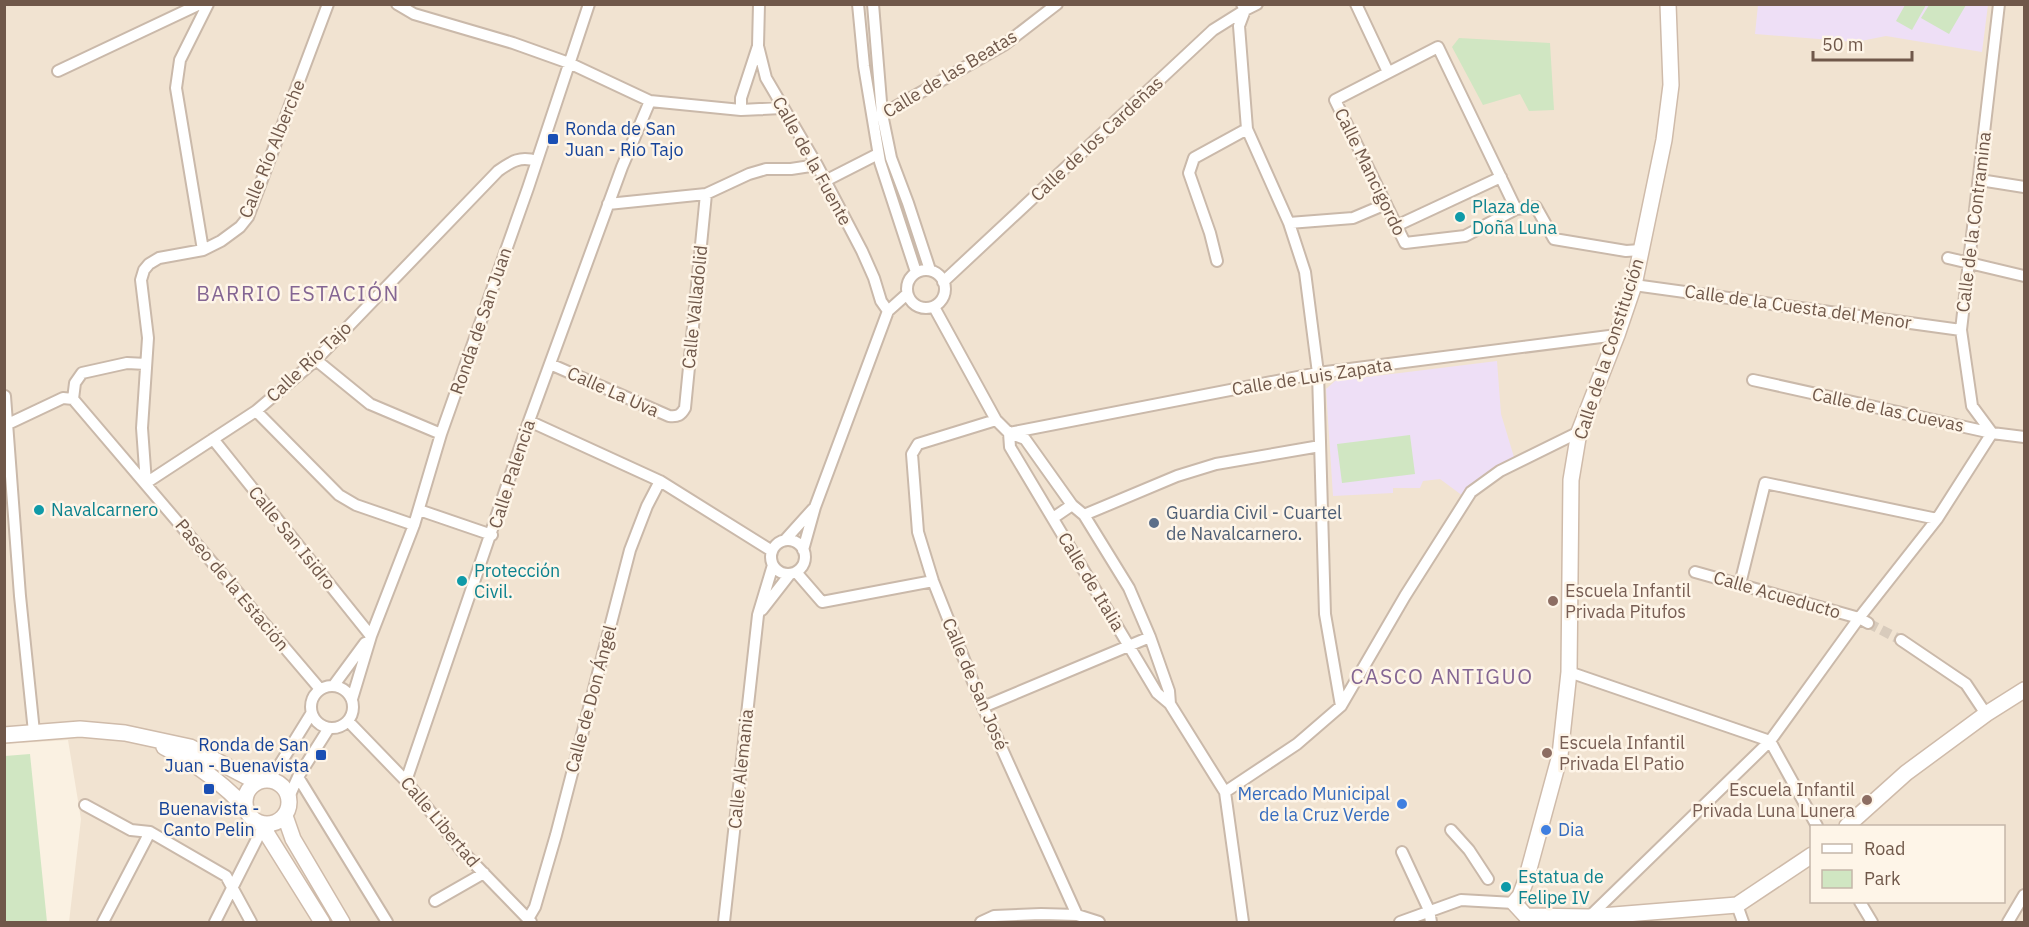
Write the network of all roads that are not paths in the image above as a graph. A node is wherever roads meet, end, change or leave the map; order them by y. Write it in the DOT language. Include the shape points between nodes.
graph roads {
  1 [pos="201,4"];
  2 [pos="208,4"];
  3 [pos="328,4"];
  4 [pos="397,4"];
  5 [pos="589,4"];
  6 [pos="759,4"];
  7 [pos="858,4"];
  8 [pos="873,4"];
  9 [pos="1058,4"];
  10 [pos="1257,4"];
  11 [pos="1356,4"];
  12 [pos="1668,4"];
  13 [pos="1999,4"];
  14 [pos="1243,7"];
  15 [pos="758,46"];
  16 [pos="569,63"];
  17 [pos="58,71"];
  18 [pos="1389,72"];
  19 [pos="650,101"];
  20 [pos="782,108"];
  21 [pos="741,110"];
  22 [pos="882,114"];
  23 [pos="872,122"];
  24 [pos="1247,129"];
  25 [pos="878,154"];
  26 [pos="537,161"];
  27 [pos="817,165"];
  28 [pos="1501,177"];
  29 [pos="825,180"];
  30 [pos="1980,180"];
  31 [pos="2025,187"];
  32 [pos="706,194"];
  33 [pos="608,204"];
  34 [pos="1386,204"];
  35 [pos="1516,209"];
  36 [pos="1289,223"];
  37 [pos="1396,226"];
  38 [pos="203,250"];
  39 [pos="1641,250"];
  40 [pos="1948,258"];
  41 [pos="1217,261"];
  42 [pos="1970,263"];
  43 [pos="930,270"];
  44 [pos="916,272"];
  45 [pos="2025,276"];
  46 [pos="944,282"];
  47 [pos="1634,285"];
  48 [pos="908,294"];
  49 [pos="934,306"];
  50 [pos="888,312"];
  51 [pos="1961,330"];
  52 [pos="1617,335"];
  53 [pos="316,360"];
  54 [pos="146,364"];
  55 [pos="550,364"];
  56 [pos="1318,373"];
  57 [pos="1753,380"];
  58 [pos="6,396"];
  59 [pos="73,399"];
  60 [pos="256,411"];
  61 [pos="676,417"];
  62 [pos="996,420"];
  63 [pos="529,421"];
  64 [pos="8,424"];
  65 [pos="1579,432"];
  66 [pos="1009,433"];
  67 [pos="441,434"];
  68 [pos="1992,434"];
  69 [pos="2025,437"];
  70 [pos="213,439"];
  71 [pos="1320,446"];
  72 [pos="660,481"];
  73 [pos="146,483"];
  74 [pos="1072,505"];
  75 [pos="815,507"];
  76 [pos="419,510"];
  77 [pos="1084,514"];
  78 [pos="1053,518"];
  79 [pos="1937,519"];
  80 [pos="414,525"];
  81 [pos="492,535"];
  82 [pos="785,540"];
  83 [pos="803,550"];
  84 [pos="772,551"];
  85 [pos="773,565"];
  86 [pos="1695,572"];
  87 [pos="793,573"];
  88 [pos="933,581"];
  89 [pos="1740,584"];
  90 [pos="758,615"];
  91 [pos="1864,620"];
  92 [pos="371,636"];
  93 [pos="1150,637"];
  94 [pos="1900,640"];
  95 [pos="1130,645"];
  96 [pos="1569,672"];
  97 [pos="334,685"];
  98 [pos="320,689"];
  99 [pos="2025,690"];
  100 [pos="352,699"];
  101 [pos="1170,704"];
  102 [pos="1341,706"];
  103 [pos="983,707"];
  104 [pos="311,714"];
  105 [pos="1986,714"];
  106 [pos="348,721"];
  107 [pos="328,728"];
  108 [pos="41,731"];
  109 [pos="4,735"];
  110 [pos="145,737"];
  111 [pos="1770,741"];
  112 [pos="298,777"];
  113 [pos="262,780"];
  114 [pos="406,781"];
  115 [pos="1225,792"];
  116 [pos="289,797"];
  117 [pos="86,805"];
  118 [pos="245,807"];
  119 [pos="285,816"];
  120 [pos="265,824"];
  121 [pos="1816,825"];
  122 [pos="1848,825"];
  123 [pos="1451,830"];
  124 [pos="150,832"];
  125 [pos="1402,852"];
  126 [pos="1810,856"];
  127 [pos="484,873"];
  128 [pos="1488,879"];
  129 [pos="233,891"];
  130 [pos="2025,895"];
  131 [pos="435,901"];
  132 [pos="1514,903"];
  133 [pos="1861,903"];
  134 [pos="1737,905"];
  135 [pos="1429,910"];
  136 [pos="1077,915"];
  137 [pos="1589,917"];
  138 [pos="1040,918"];
  139 [pos="529,921"];
  140 [pos="103,922"];
  141 [pos="215,922"];
  142 [pos="251,922"];
  143 [pos="322,922"];
  144 [pos="342,922"];
  145 [pos="387,922"];
  146 [pos="724,922"];
  147 [pos="981,922"];
  148 [pos="1099,922"];
  149 [pos="1243,922"];
  150 [pos="1400,922"];
  151 [pos="1431,922"];
  152 [pos="1517,922"];
  153 [pos="1743,922"];
  154 [pos="1872,922"];
  155 [pos="2008,922"];
  1 -- 17 [label="street"];
  2 -- 38 [label="street" via="180,60 176,88"];
  3 -- 38 [label="street, Calle Río Alberche" via="248,217 221,241"];
  4 -- 16 [label="street" via="414,14"];
  5 -- 16 [label="street, Ronda de San Juan"];
  6 -- 15 [label="street, Calle de la Fuente"];
  7 -- 23 [label="street"];
  8 -- 22 [label="street"];
  9 -- 22 [label="street, Calle de las Beatas" via="1004,45"];
  10 -- 14 [label="street, Calle de los Cardeñas"];
  11 -- 18 [label="street"];
  12 -- 39 [label="street, Calle de la Constitución" via="1671,85"];
  13 -- 30 [label="street, Calle de la Contramina"];
  14 -- 24 [label="street" via="1239,26"];
  14 -- 46 [label="street, Calle de los Cardeñas" via="1213,30"];
  15 -- 20 [label="street, Calle de la Fuente" via="766,78"];
  15 -- 21 [label="street" via="741,98"];
  16 -- 19 [label="street"];
  16 -- 26 [label="street, Ronda de San Juan"];
  18 -- 28 [label="street" via="1438,47"];
  18 -- 34 [label="street, Calle Mancigordo" via="1335,100"];
  19 -- 21 [label="street"];
  19 -- 33 [label="street, Calle Palencia"];
  20 -- 21 [label="street"];
  20 -- 27 [label="street, Calle de la Fuente"];
  22 -- 23 [label="street, Calle de las Beatas"];
  22 -- 43 [label="street" via="891,158"];
  23 -- 25 [label="street"];
  24 -- 36 [label="street"];
  24 -- 41 [label="street" via="1194,158 1189,173"];
  25 -- 29 [label="street"];
  25 -- 44 [label="street"];
  26 -- 53 [label="street, Calle Río Tajo" via="525,157 498,171"];
  26 -- 67 [label="street, Ronda de San Juan"];
  27 -- 29 [label="street, Calle de la Fuente"];
  27 -- 32 [label="street" via="766,169"];
  28 -- 35 [label="street"];
  28 -- 37 [label="street"];
  29 -- 50 [label="street, Calle de la Fuente" via="862,250"];
  30 -- 31 [label="street"];
  30 -- 42 [label="street, Calle de la Contramina"];
  32 -- 33 [label="street"];
  32 -- 61 [label="street, Calle Valladolid" via="685,408"];
  33 -- 55 [label="street, Calle Palencia"];
  34 -- 36 [label="street" via="1353,218"];
  34 -- 37 [label="street, Calle Mancigordo"];
  35 -- 37 [label="street, Calle Mancigordo" via="1465,236 1405,243"];
  35 -- 39 [label="street" via="1536,207 1554,240"];
  36 -- 56 [label="street" via="1305,272"];
  38 -- 54 [label="street, Calle Río Alberche" via="159,258 144,270 141,280 148,338"];
  39 -- 47 [label="street, Calle de la Constitución"];
  40 -- 42 [label="street"];
  42 -- 45 [label="street"];
  42 -- 51 [label="street, Calle de la Contramina"];
  43 -- 44 [label="street"];
  43 -- 46 [label="street"];
  44 -- 48 [label="street" via="909,281"];
  46 -- 49 [label="street" via="944,295"];
  47 -- 51 [label="street, Calle de la Cuesta del Menor"];
  47 -- 52 [label="street, Calle de la Constitución"];
  48 -- 49 [label="street" via="921,308"];
  48 -- 50 [label="street"];
  49 -- 62 [label="street"];
  50 -- 75 [label="street"];
  51 -- 68 [label="street, Calle de la Contramina" via="1972,406"];
  52 -- 56 [label="street, Calle de Luis Zapata"];
  52 -- 65 [label="street, Calle de la Constitución"];
  53 -- 60 [label="street, Calle Río Tajo"];
  53 -- 67 [label="street" via="370,404"];
  54 -- 59 [label="street" via="127,363 82,373 75,382"];
  54 -- 73 [label="street, Calle Río Alberche" via="142,428"];
  55 -- 61 [label="street, Calle La Uva"];
  55 -- 63 [label="street, Calle Palencia"];
  56 -- 66 [label="street, Calle de Luis Zapata"];
  56 -- 71 [label="street"];
  57 -- 68 [label="street, Calle de las Cuevas"];
  58 -- 64 [label="street"];
  59 -- 64 [label="street" via="63,398"];
  59 -- 73 [label="street, Paseo de la Estación"];
  60 -- 70 [label="street, Calle Río Tajo"];
  60 -- 80 [label="street" via="339,495"];
  62 -- 66 [label="street"];
  62 -- 88 [label="street, Calle de San José" via="918,444 912,454 918,532"];
  63 -- 72 [label="street"];
  63 -- 81 [label="street, Calle Palencia"];
  64 -- 108 [label="street" via="20,596"];
  65 -- 96 [label="street, Calle de la Constitución" via="1571,480"];
  65 -- 102 [label="street" via="1500,471 1471,492"];
  66 -- 74 [label="street, Calle de Italia" via="1025,439"];
  66 -- 78 [label="street, Calle de Italia" via="1010,447"];
  67 -- 76 [label="street, Ronda de San Juan"];
  68 -- 69 [label="street, Calle de las Cuevas"];
  68 -- 79 [label="street"];
  70 -- 73 [label="street, Calle Río Tajo"];
  70 -- 92 [label="street, Calle San Isidro"];
  71 -- 77 [label="street" via="1216,464"];
  71 -- 102 [label="street" via="1325,614"];
  72 -- 84 [label="street"];
  72 -- 139 [label="street, Calle de Don Ángel" via="630,550 556,835"];
  73 -- 98 [label="street, Paseo de la Estación"];
  74 -- 77 [label="street, Calle de Italia"];
  74 -- 78 [label="street, Calle de Italia"];
  75 -- 82 [label="street"];
  75 -- 83 [label="street"];
  76 -- 80 [label="street, Ronda de San Juan"];
  76 -- 81 [label="street"];
  77 -- 93 [label="street, Calle de Italia" via="1129,588"];
  78 -- 95 [label="street, Calle de Italia"];
  79 -- 89 [label="street" via="1765,483"];
  79 -- 91 [label="street"];
  80 -- 92 [label="street, Ronda de San Juan"];
  81 -- 114 [label="street, Calle Palencia"];
  82 -- 83 [label="street" via="795,542"];
  82 -- 84 [label="street"];
  83 -- 87 [label="street" via="802,567"];
  84 -- 85 [label="street"];
  85 -- 87 [label="street" via="779,572"];
  85 -- 90 [label="street, Calle Alemania"];
  86 -- 89 [label="street, Calle Acueducto"];
  87 -- 88 [label="street" via="822,602"];
  87 -- 90 [label="street"];
  88 -- 103 [label="street, Calle de San José"];
  89 -- 91 [label="street, Calle Acueducto"];
  90 -- 146 [label="street, Calle Alemania"];
  91 -- 111 [label="street"];
  92 -- 97 [label="street, Ronda de San Juan"];
  92 -- 100 [label="street, Ronda de San Juan"];
  93 -- 95 [label="street, Calle de Italia"];
  93 -- 101 [label="street, Calle de Italia"];
  94 -- 105 [label="street" via="1966,684"];
  95 -- 101 [label="street, Calle de Italia" via="1157,693"];
  95 -- 103 [label="street"];
  96 -- 111 [label="street"];
  96 -- 132 [label="street, Calle de la Constitución" via="1560,755 1526,880"];
  97 -- 98 [label="street"];
  97 -- 100 [label="street"];
  98 -- 104 [label="street" via="310,704"];
  99 -- 105 [label="street"];
  100 -- 106 [label="street, Ronda de San Juan"];
  101 -- 115 [label="street, Calle de Italia"];
  102 -- 115 [label="street" via="1297,744"];
  103 -- 136 [label="street, Calle de San José"];
  104 -- 107 [label="street"];
  104 -- 113 [label="street" via="277,769"];
  105 -- 122 [label="street" via="1906,773"];
  106 -- 107 [label="street"];
  106 -- 114 [label="street, Calle Libertad"];
  107 -- 112 [label="street"];
  108 -- 109 [label="street"];
  108 -- 110 [label="street" via="80,729"];
  110 -- 113 [label="street" via="190,747"];
  110 -- 118 [label="street" via="183,757"];
  111 -- 121 [label="street"];
  111 -- 137 [label="street"];
  112 -- 116 [label="street"];
  112 -- 145 [label="street"];
  113 -- 116 [label="street" via="281,784"];
  113 -- 118 [label="street" via="246,793"];
  114 -- 127 [label="street, Calle Libertad"];
  115 -- 149 [label="street, Calle de Italia"];
  116 -- 119 [label="street"];
  117 -- 124 [label="street" via="130,830"];
  118 -- 120 [label="street" via="252,819"];
  119 -- 120 [label="street" via="276,823"];
  119 -- 144 [label="street" via="293,839"];
  120 -- 129 [label="street"];
  120 -- 143 [label="street" via="267,834"];
  123 -- 128 [label="street"];
  124 -- 129 [label="street" via="226,876"];
  124 -- 140 [label="street"];
  125 -- 135 [label="street"];
  126 -- 134 [label="street"];
  127 -- 131 [label="street"];
  127 -- 139 [label="street, Calle Libertad"];
  129 -- 141 [label="street"];
  129 -- 142 [label="street"];
  130 -- 155 [label="street"];
  132 -- 135 [label="street" via="1461,900"];
  132 -- 137 [label="street" via="1526,916"];
  132 -- 152 [label="street"];
  133 -- 154 [label="street"];
  134 -- 137 [label="street"];
  134 -- 153 [label="street"];
  135 -- 150 [label="street"];
  135 -- 151 [label="street"];
  136 -- 138 [label="street"];
  136 -- 148 [label="street"];
  138 -- 147 [label="street" via="994,916"];
}
